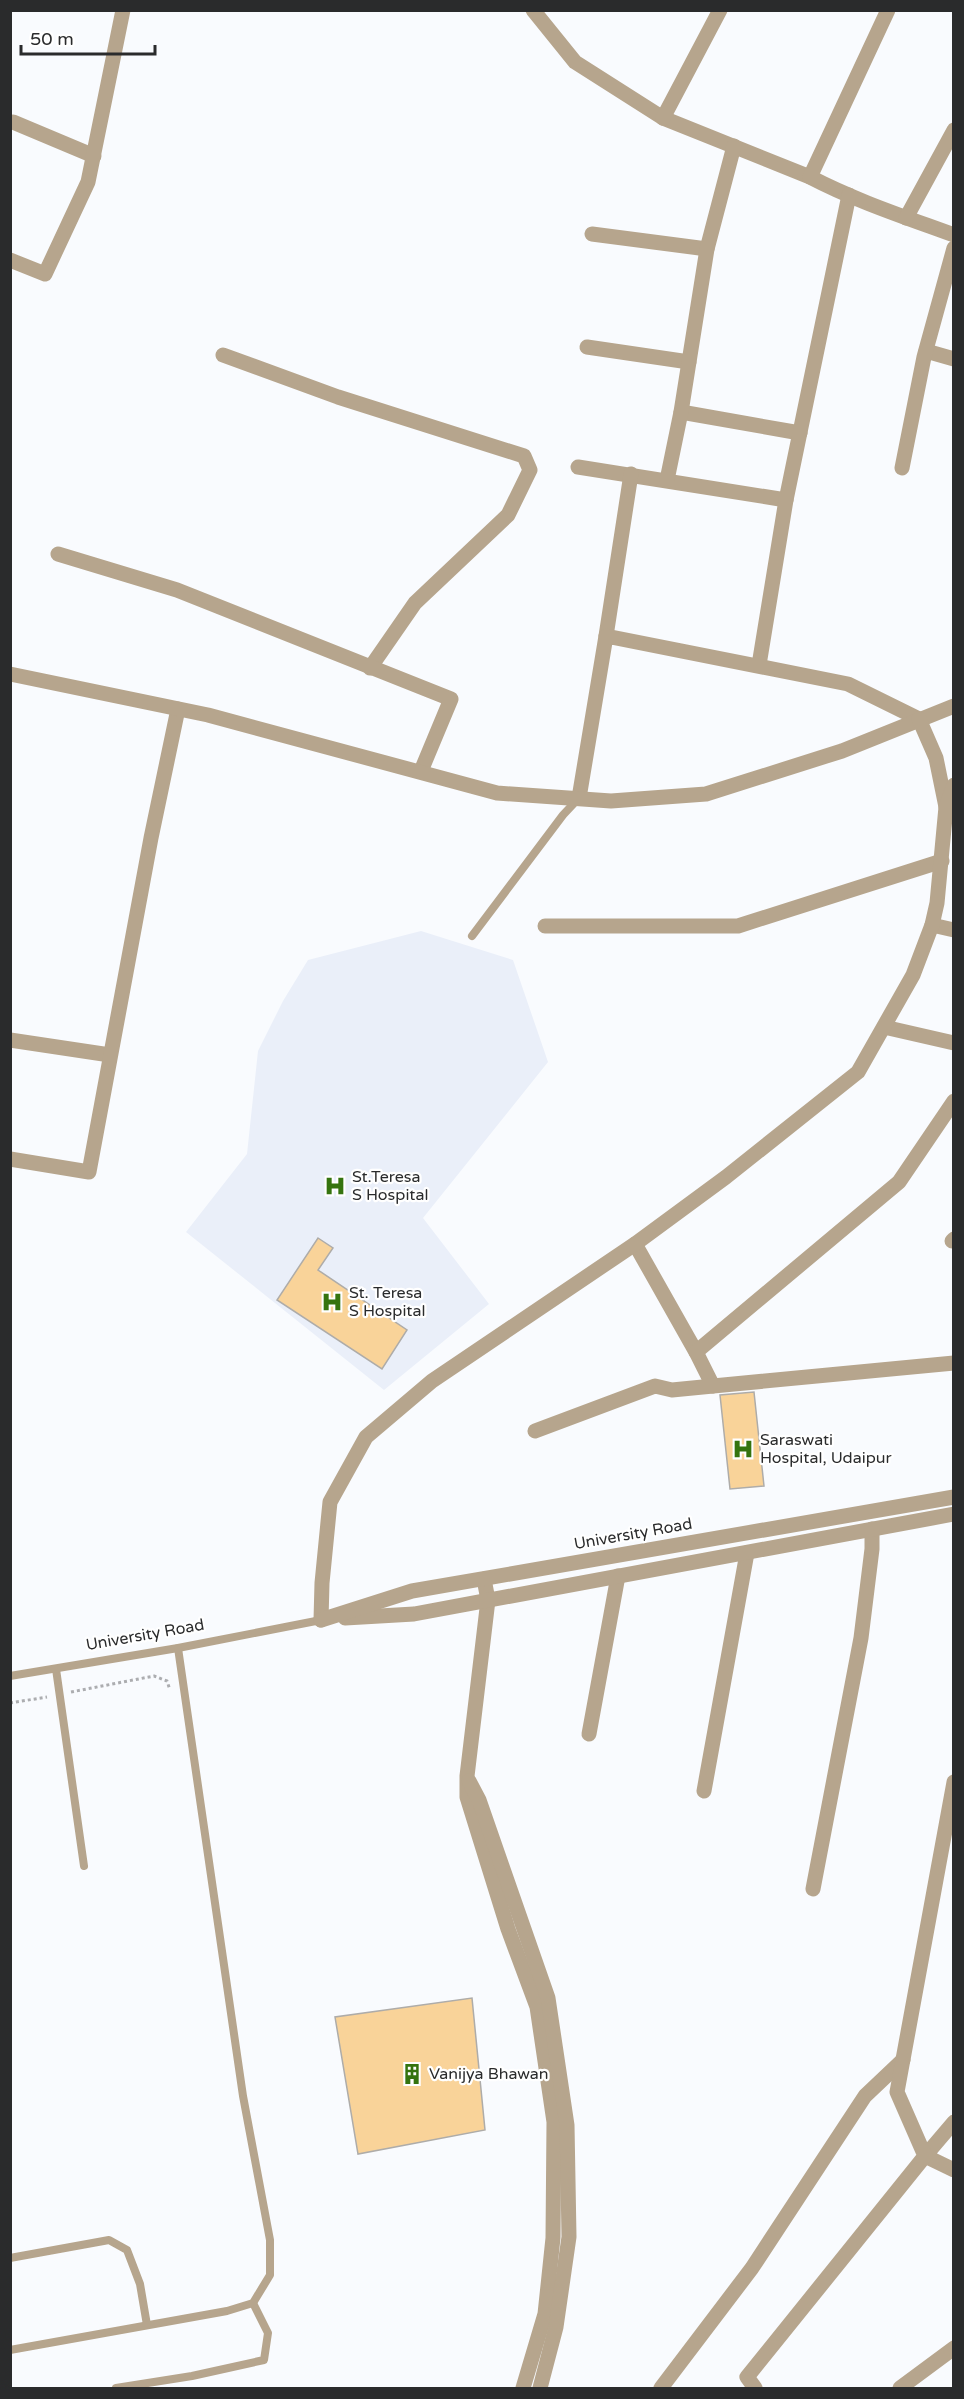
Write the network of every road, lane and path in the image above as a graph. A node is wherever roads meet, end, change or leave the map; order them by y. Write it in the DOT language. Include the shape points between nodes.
graph roads {
  1 [pos="123,10"];
  2 [pos="720,10"];
  3 [pos="888,10"];
  4 [pos="539,13"];
  5 [pos="663,118"];
  6 [pos="13,122"];
  7 [pos="954,130"];
  8 [pos="734,146"];
  9 [pos="94,156"];
  10 [pos="810,177"];
  11 [pos="849,195"];
  12 [pos="906,218"];
  13 [pos="592,234"];
  14 [pos="954,235"];
  15 [pos="954,248"];
  16 [pos="707,249"];
  17 [pos="10,260"];
  18 [pos="587,347"];
  19 [pos="926,351"];
  20 [pos="223,355"];
  21 [pos="954,359"];
  22 [pos="689,362"];
  23 [pos="681,412"];
  24 [pos="800,434"];
  25 [pos="578,467"];
  26 [pos="902,468"];
  27 [pos="630,474"];
  28 [pos="668,480"];
  29 [pos="786,500"];
  30 [pos="58,554"];
  31 [pos="606,636"];
  32 [pos="759,665"];
  33 [pos="370,668"];
  34 [pos="10,674"];
  35 [pos="954,706"];
  36 [pos="178,709"];
  37 [pos="919,719"];
  38 [pos="421,771"];
  39 [pos="954,785"];
  40 [pos="579,798"];
  41 [pos="946,807"];
  42 [pos="942,861"];
  43 [pos="932,925"];
  44 [pos="545,926"];
  45 [pos="954,930"];
  46 [pos="472,936"];
  47 [pos="884,1027"];
  48 [pos="10,1040"];
  49 [pos="954,1043"];
  50 [pos="110,1055"];
  51 [pos="954,1101"];
  52 [pos="10,1159"];
  53 [pos="635,1244"];
  54 [pos="696,1352"];
  55 [pos="954,1363"];
  56 [pos="713,1386"];
  57 [pos="536,1431"];
  58 [pos="954,1497"];
  59 [pos="954,1514"];
  60 [pos="872,1529"];
  61 [pos="747,1552"];
  62 [pos="618,1576"];
  63 [pos="484,1579"];
  64 [pos="488,1600"];
  65 [pos="321,1620"];
  66 [pos="178,1648"];
  67 [pos="56,1669"];
  68 [pos="10,1676"];
  69 [pos="59,1695"];
  70 [pos="172,1696"];
  71 [pos="10,1703"];
  72 [pos="589,1734"];
  73 [pos="467,1776"];
  74 [pos="954,1782"];
  75 [pos="704,1791"];
  76 [pos="84,1866"];
  77 [pos="813,1889"];
  78 [pos="903,2060"];
  79 [pos="954,2122"];
  80 [pos="925,2156"];
  81 [pos="954,2169"];
  82 [pos="10,2258"];
  83 [pos="253,2303"];
  84 [pos="147,2325"];
  85 [pos="954,2348"];
  86 [pos="10,2350"];
  87 [pos="747,2385"];
  88 [pos="116,2388"];
  89 [pos="523,2388"];
  90 [pos="540,2388"];
  91 [pos="661,2388"];
  92 [pos="900,2388"];
  1 -- 9 [label="street"];
  2 -- 5 [label="street"];
  3 -- 10 [label="street"];
  4 -- 5 [label="street" via="575,62"];
  5 -- 8 [label="street"];
  6 -- 9 [label="street"];
  7 -- 12 [label="street"];
  8 -- 10 [label="street"];
  8 -- 16 [label="street"];
  9 -- 17 [label="street" via="88,182 45,274"];
  10 -- 11 [label="street"];
  11 -- 12 [label="street"];
  11 -- 24 [label="street"];
  12 -- 14 [label="street"];
  13 -- 16 [label="street"];
  15 -- 19 [label="street"];
  16 -- 22 [label="street"];
  18 -- 22 [label="street"];
  19 -- 21 [label="street"];
  19 -- 26 [label="street"];
  20 -- 33 [label="street" via="338,397 524,456 530,470 508,515 415,603"];
  22 -- 23 [label="street"];
  23 -- 24 [label="street"];
  23 -- 28 [label="street"];
  24 -- 29 [label="street"];
  25 -- 27 [label="street"];
  27 -- 28 [label="street"];
  27 -- 31 [label="street"];
  28 -- 29 [label="street"];
  29 -- 32 [label="street"];
  30 -- 33 [label="street" via="177,590"];
  31 -- 32 [label="street"];
  31 -- 40 [label="street"];
  32 -- 37 [label="street" via="848,684"];
  33 -- 38 [label="street" via="452,699"];
  34 -- 36 [label="street"];
  35 -- 37 [label="street"];
  36 -- 38 [label="street"];
  36 -- 50 [label="street"];
  37 -- 40 [label="street" via="842,751 706,794 611,801"];
  37 -- 41 [label="street" via="936,758"];
  38 -- 40 [label="street" via="497,793"];
  39 -- 41 [label="street"];
  40 -- 46 [label="lane"];
  41 -- 42 [label="street"];
  42 -- 43 [label="street"];
  42 -- 44 [label="street" via="738,926"];
  43 -- 45 [label="street"];
  43 -- 47 [label="street" via="913,975"];
  47 -- 49 [label="street"];
  47 -- 53 [label="street" via="858,1072"];
  48 -- 50 [label="street"];
  50 -- 52 [label="street" via="89,1172"];
  51 -- 54 [label="street" via="899,1182"];
  53 -- 54 [label="street"];
  53 -- 65 [label="street" via="432,1381 366,1437 330,1502"];
  54 -- 56 [label="street"];
  55 -- 56 [label="street"];
  56 -- 57 [label="street" via="672,1390 655,1386"];
  58 -- 63 [label="street, University Road"];
  59 -- 60 [label="street, University Road"];
  60 -- 61 [label="street, University Road"];
  60 -- 77 [label="street" via="861,1638"];
  61 -- 62 [label="street, University Road"];
  61 -- 75 [label="street"];
  62 -- 64 [label="street, University Road"];
  62 -- 72 [label="street"];
  63 -- 64 [label="street"];
  63 -- 65 [label="street, University Road" via="412,1591"];
  64 -- 65 [label="street, University Road" via="414,1614"];
  64 -- 73 [label="street"];
  65 -- 66 [label="lane, University Road"];
  66 -- 67 [label="lane, University Road"];
  66 -- 83 [label="lane" via="243,2096 270,2240 270,2275"];
  67 -- 68 [label="lane, University Road"];
  67 -- 69 [label="lane"];
  69 -- 70 [label="path" via="154,1676 167,1681"];
  69 -- 71 [label="path"];
  69 -- 76 [label="lane"];
  73 -- 89 [label="street" via="467,1797 537,2007 554,2122 553,2238 545,2314"];
  73 -- 90 [label="street" via="479,1800 548,1998 567,2125 569,2237 556,2327"];
  74 -- 78 [label="street"];
  78 -- 80 [label="street" via="897,2092"];
  78 -- 91 [label="street" via="865,2096 752,2268"];
  79 -- 80 [label="street"];
  80 -- 81 [label="street"];
  80 -- 87 [label="street"];
  82 -- 84 [label="lane" via="110,2240 127,2250 140,2284"];
  83 -- 84 [label="lane"];
  83 -- 88 [label="lane" via="268,2333 264,2360"];
  84 -- 86 [label="lane"];
  85 -- 92 [label="street"];
}
